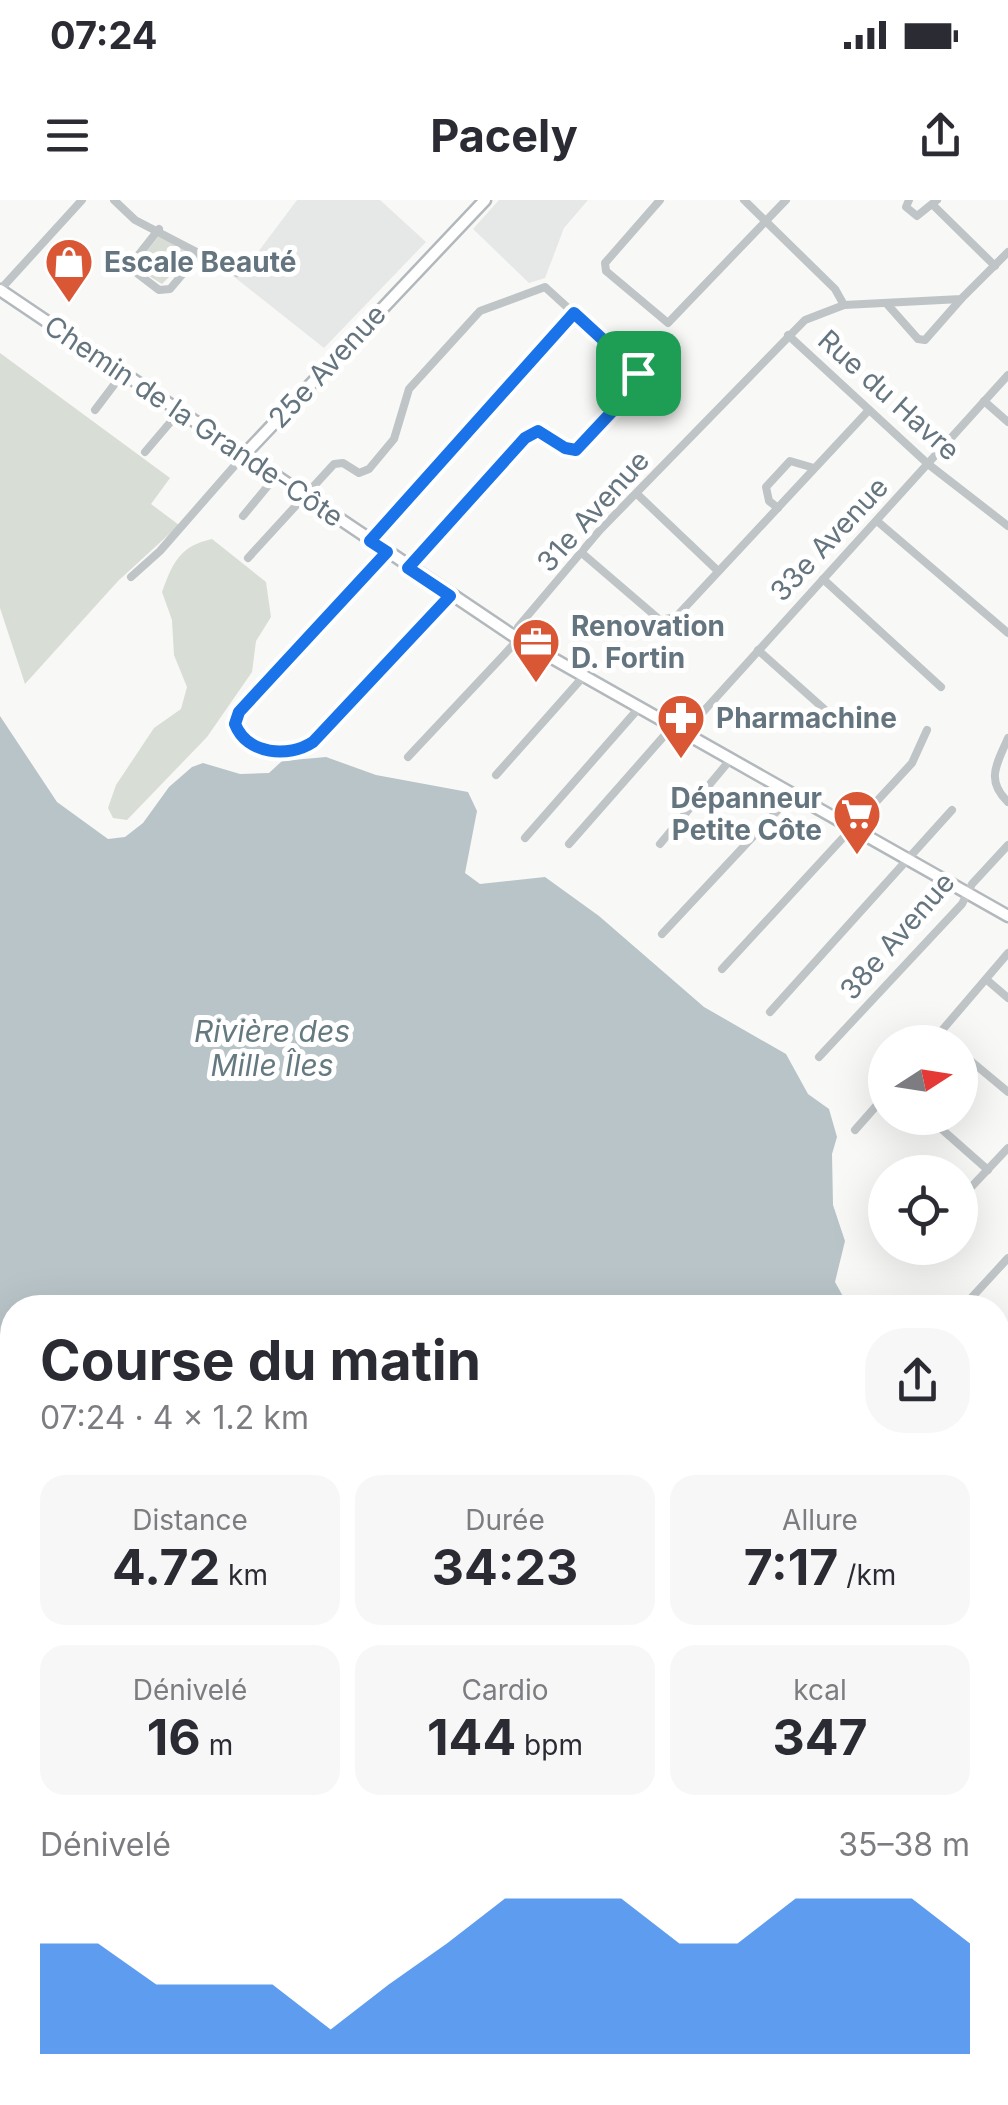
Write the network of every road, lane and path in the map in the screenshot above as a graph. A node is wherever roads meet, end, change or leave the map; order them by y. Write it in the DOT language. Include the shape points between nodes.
graph roads {
  1 [pos="82,200"];
  2 [pos="114,200"];
  3 [pos="485,200"];
  4 [pos="660,200"];
  5 [pos="744,200"];
  6 [pos="786,200"];
  7 [pos="908,200"];
  8 [pos="935,202"];
  9 [pos="766,221"];
  10 [pos="160,229"];
  11 [pos="202,252"];
  12 [pos="1003,261"];
  13 [pos="237,273"];
  14 [pos="0,290"];
  15 [pos="961,299"];
  16 [pos="886,304"];
  17 [pos="844,305"];
  18 [pos="574,313"];
  19 [pos="788,334"];
  20 [pos="123,373"];
  21 [pos="1008,376"];
  22 [pos="984,401"];
  23 [pos="94,410"];
  24 [pos="869,410"];
  25 [pos="179,412"];
  26 [pos="1008,422"];
  27 [pos="145,452"];
  28 [pos="244,455"];
  29 [pos="928,464"];
  30 [pos="814,468"];
  31 [pos="276,476"];
  32 [pos="637,494"];
  33 [pos="306,497"];
  34 [pos="778,508"];
  35 [pos="243,516"];
  36 [pos="877,521"];
  37 [pos="1008,526"];
  38 [pos="370,541"];
  39 [pos="387,552"];
  40 [pos="583,554"];
  41 [pos="248,558"];
  42 [pos="408,568"];
  43 [pos="718,570"];
  44 [pos="131,577"];
  45 [pos="823,578"];
  46 [pos="450,596"];
  47 [pos="1008,632"];
  48 [pos="515,637"];
  49 [pos="758,650"];
  50 [pos="582,678"];
  51 [pos="941,687"];
  52 [pos="638,709"];
  53 [pos="841,724"];
  54 [pos="672,728"];
  55 [pos="927,730"];
  56 [pos="683,734"];
  57 [pos="1008,738"];
  58 [pos="408,758"];
  59 [pos="730,760"];
  60 [pos="496,775"];
  61 [pos="792,795"];
  62 [pos="1008,802"];
  63 [pos="952,810"];
  64 [pos="850,829"];
  65 [pos="525,838"];
  66 [pos="570,844"];
  67 [pos="660,844"];
  68 [pos="1008,845"];
  69 [pos="908,860"];
  70 [pos="967,894"];
  71 [pos="1008,916"];
  72 [pos="662,934"];
  73 [pos="1008,953"];
  74 [pos="722,969"];
  75 [pos="987,980"];
  76 [pos="1008,998"];
  77 [pos="770,1012"];
  78 [pos="948,1025"];
  79 [pos="820,1057"];
  80 [pos="978,1067"];
  81 [pos="1008,1092"];
  82 [pos="868,1115"];
  83 [pos="855,1130"];
  84 [pos="948,1135"];
  85 [pos="1008,1148"];
  86 [pos="988,1170"];
  87 [pos="978,1180"];
  88 [pos="1008,1258"];
  89 [pos="974,1295"];
  1 -- 14 [label="street"];
  2 -- 10 [label="street" via="135,220"];
  3 -- 28 [label="main road, 25e Avenue"];
  4 -- 9 [label="street" via="605,263 606,271 668,323"];
  5 -- 9 [label="street"];
  6 -- 9 [label="street"];
  7 -- 8 [label="street" via="906,207 917,216"];
  8 -- 12 [label="street"];
  9 -- 17 [label="street" via="836,289"];
  10 -- 11 [label="street"];
  10 -- 11 [label="street" via="129,267 159,290 170,288"];
  11 -- 13 [label="street"];
  12 -- 15 [label="street"];
  14 -- 20 [label="main road, Chemin de la Grande-Côte"];
  15 -- 16 [label="street, 31e Avenue"];
  15 -- 16 [label="street" via="924,340"];
  16 -- 17 [label="street, 31e Avenue"];
  17 -- 19 [label="street, 31e Avenue"];
  18 -- 33 [label="street" via="543,286 485,307 409,390 394,439 368,470 336,463"];
  18 -- 38 [label="street"];
  18 -- 42 [label="street" via="636,370 638,384 576,450 538,431 528,435"];
  19 -- 24 [label="street, Rue du Havre"];
  19 -- 32 [label="street, 31e Avenue"];
  20 -- 23 [label="street"];
  20 -- 25 [label="main road, Chemin de la Grande-Côte"];
  21 -- 22 [label="street, 33e Avenue"];
  22 -- 26 [label="street"];
  22 -- 29 [label="street, 33e Avenue"];
  24 -- 29 [label="street, Rue du Havre"];
  24 -- 30 [label="street"];
  25 -- 27 [label="street"];
  25 -- 28 [label="main road, Chemin de la Grande-Côte"];
  28 -- 31 [label="main road, Chemin de la Grande-Côte"];
  28 -- 44 [label="street, 25e Avenue"];
  29 -- 36 [label="street, 33e Avenue"];
  29 -- 37 [label="street, Rue du Havre"];
  30 -- 34 [label="street"];
  30 -- 34 [label="street" via="790,462 766,487"];
  31 -- 33 [label="main road, Chemin de la Grande-Côte"];
  31 -- 35 [label="street"];
  32 -- 40 [label="street, 31e Avenue"];
  32 -- 43 [label="street"];
  33 -- 38 [label="main road, Chemin de la Grande-Côte"];
  33 -- 41 [label="street"];
  34 -- 43 [label="street"];
  36 -- 45 [label="street, 33e Avenue"];
  36 -- 47 [label="street"];
  38 -- 39 [label="main road, Chemin de la Grande-Côte"];
  39 -- 42 [label="main road, Chemin de la Grande-Côte"];
  39 -- 46 [label="street" via="236,718 240,734 261,748 288,752 308,745"];
  40 -- 43 [label="street" via="666,621"];
  40 -- 48 [label="street, 31e Avenue"];
  42 -- 46 [label="main road, Chemin de la Grande-Côte"];
  45 -- 49 [label="street, 33e Avenue"];
  45 -- 51 [label="street"];
  46 -- 48 [label="main road, Chemin de la Grande-Côte"];
  48 -- 50 [label="main road, Chemin de la Grande-Côte"];
  48 -- 58 [label="street, 31e Avenue"];
  49 -- 53 [label="street"];
  49 -- 56 [label="street, 33e Avenue"];
  50 -- 52 [label="main road, Chemin de la Grande-Côte"];
  50 -- 60 [label="street"];
  52 -- 54 [label="main road, Chemin de la Grande-Côte"];
  52 -- 65 [label="street"];
  54 -- 56 [label="main road, Chemin de la Grande-Côte"];
  54 -- 66 [label="street"];
  55 -- 64 [label="street" via="916,758"];
  56 -- 59 [label="main road, Chemin de la Grande-Côte"];
  57 -- 62 [label="street" via="992,774 995,790"];
  59 -- 61 [label="main road, Chemin de la Grande-Côte"];
  59 -- 67 [label="street"];
  61 -- 64 [label="main road, Chemin de la Grande-Côte"];
  61 -- 72 [label="street"];
  63 -- 69 [label="street"];
  64 -- 69 [label="main road, Chemin de la Grande-Côte"];
  64 -- 74 [label="street"];
  68 -- 70 [label="street, 38e Avenue"];
  69 -- 70 [label="main road, Chemin de la Grande-Côte"];
  69 -- 77 [label="street"];
  70 -- 71 [label="main road, Chemin de la Grande-Côte"];
  70 -- 79 [label="street, 38e Avenue"];
  73 -- 75 [label="street"];
  75 -- 76 [label="street"];
  75 -- 78 [label="street"];
  80 -- 81 [label="street"];
  82 -- 83 [label="street"];
  84 -- 86 [label="street"];
  85 -- 86 [label="street"];
  86 -- 87 [label="street"];
  88 -- 89 [label="street"];
}
